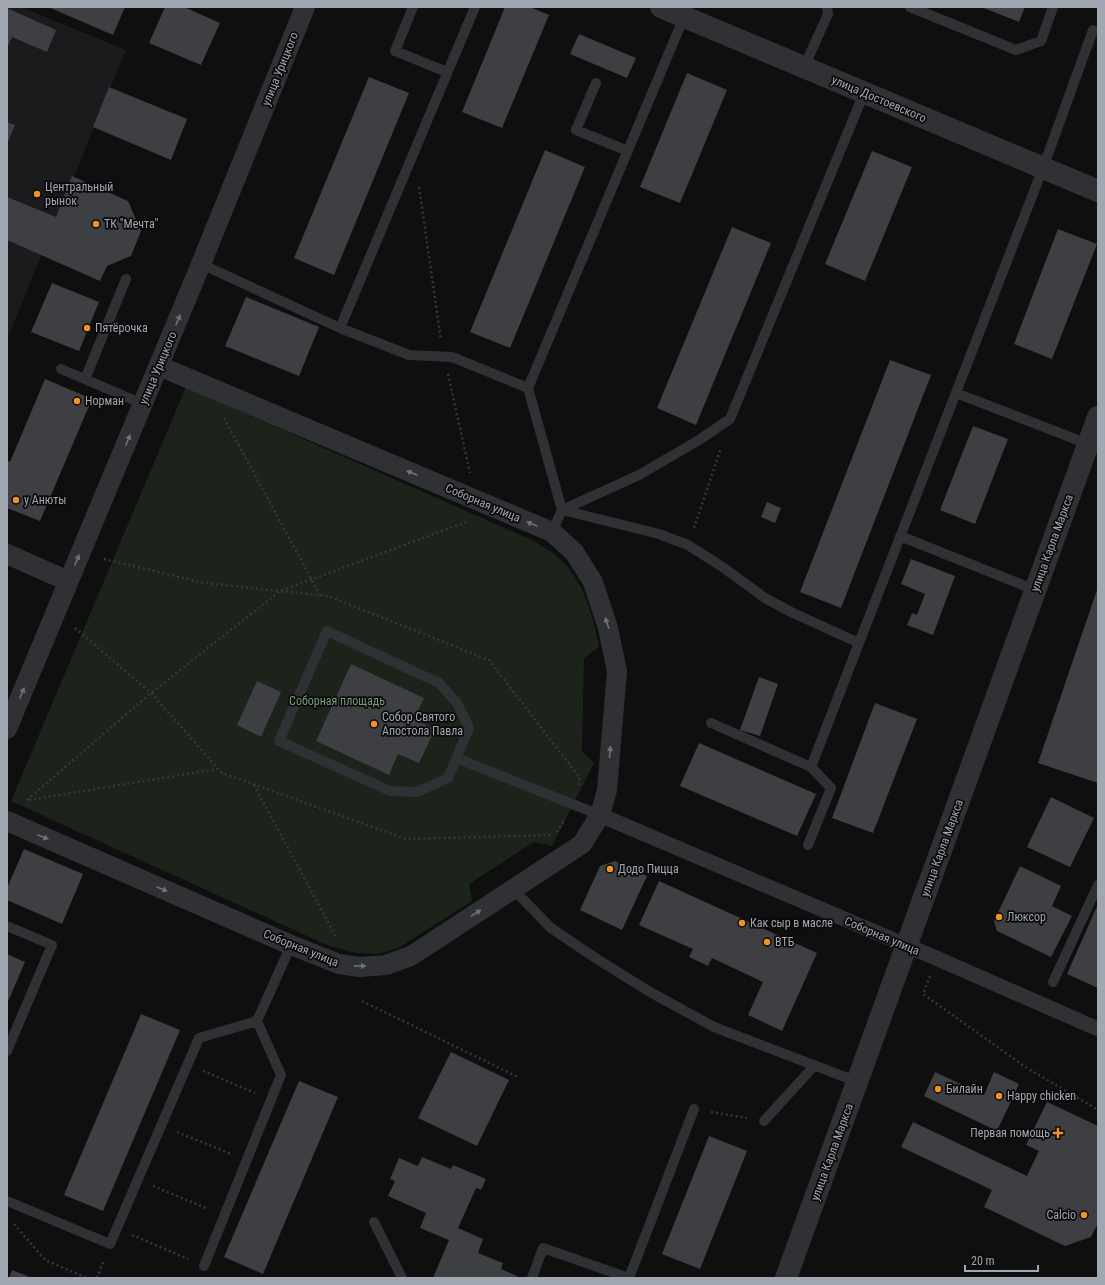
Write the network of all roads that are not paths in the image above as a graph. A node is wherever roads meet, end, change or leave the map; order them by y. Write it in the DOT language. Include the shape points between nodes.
graph roads {
  1 [pos="305,7"];
  2 [pos="413,7"];
  3 [pos="475,7"];
  4 [pos="661,7"];
  5 [pos="910,7"];
  6 [pos="1053,7"];
  7 [pos="830,9"];
  8 [pos="684,17"];
  9 [pos="1093,30"];
  10 [pos="804,67"];
  11 [pos="447,72"];
  12 [pos="596,82"];
  13 [pos="864,93"];
  14 [pos="628,151"];
  15 [pos="1043,168"];
  16 [pos="1098,191"];
  17 [pos="201,264"];
  18 [pos="126,279"];
  19 [pos="340,328"];
  20 [pos="159,366"];
  21 [pos="61,369"];
  22 [pos="84,379"];
  23 [pos="528,388"];
  24 [pos="956,393"];
  25 [pos="143,404"];
  26 [pos="1098,417"];
  27 [pos="1088,444"];
  28 [pos="562,510"];
  29 [pos="552,532"];
  30 [pos="900,536"];
  31 [pos="7,554"];
  32 [pos="68,581"];
  33 [pos="1035,590"];
  34 [pos="859,643"];
  35 [pos="711,722"];
  36 [pos="7,729"];
  37 [pos="456,758"];
  38 [pos="811,768"];
  39 [pos="600,815"];
  40 [pos="7,821"];
  41 [pos="808,845"];
  42 [pos="1098,885"];
  43 [pos="513,889"];
  44 [pos="7,926"];
  45 [pos="291,945"];
  46 [pos="907,946"];
  47 [pos="1052,982"];
  48 [pos="257,1021"];
  49 [pos="1098,1029"];
  50 [pos="7,1051"];
  51 [pos="815,1066"];
  52 [pos="858,1082"];
  53 [pos="694,1109"];
  54 [pos="764,1121"];
  55 [pos="7,1201"];
  56 [pos="374,1222"];
  57 [pos="204,1266"];
  58 [pos="402,1278"];
  59 [pos="532,1278"];
  60 [pos="629,1278"];
  61 [pos="786,1278"];
  1 -- 17 [label="street, улица Урицкого"];
  2 -- 11 [label="lane" via="395,51"];
  3 -- 11 [label="lane"];
  4 -- 8 [label="street, улица Достоевского"];
  5 -- 6 [label="lane" via="1016,50 1041,41"];
  7 -- 10 [label="lane"];
  8 -- 10 [label="street, улица Достоевского"];
  8 -- 14 [label="lane"];
  9 -- 15 [label="lane"];
  10 -- 13 [label="street, улица Достоевского"];
  11 -- 19 [label="lane"];
  12 -- 14 [label="lane" via="576,130"];
  13 -- 15 [label="street, улица Достоевского"];
  13 -- 28 [label="lane" via="730,419 639,474"];
  14 -- 23 [label="lane"];
  15 -- 16 [label="street, улица Достоевского"];
  15 -- 24 [label="lane"];
  17 -- 19 [label="lane"];
  20 -- 17 [label="street, улица Урицкого, one-way"];
  18 -- 22 [label="lane"];
  19 -- 23 [label="lane" via="409,355 452,357"];
  20 -- 25 [label="street, улица Урицкого"];
  29 -- 20 [label="street, Соборная улица, one-way"];
  21 -- 22 [label="lane"];
  22 -- 25 [label="lane"];
  23 -- 28 [label="lane"];
  24 -- 27 [label="lane"];
  24 -- 30 [label="lane"];
  32 -- 25 [label="street, улица Урицкого, one-way"];
  26 -- 27 [label="street, улица Карла Маркса"];
  27 -- 33 [label="street, улица Карла Маркса"];
  28 -- 29 [label="lane"];
  28 -- 34 [label="lane" via="659,534 688,545 765,598"];
  39 -- 29 [label="street, Соборная улица, one-way" via="607,790 617,671 608,628 593,582 574,552"];
  30 -- 33 [label="lane"];
  30 -- 34 [label="lane"];
  31 -- 32 [label="street"];
  36 -- 32 [label="street, улица Урицкого, one-way"];
  33 -- 46 [label="street, улица Карла Маркса"];
  34 -- 38 [label="lane"];
  35 -- 38 [label="lane"];
  37 -- 37 [label="lane" via="469,728 457,704 439,683 326,631 279,741 390,790 417,792 448,778"];
  37 -- 39 [label="lane"];
  38 -- 41 [label="lane" via="831,788"];
  39 -- 43 [label="street, Соборная улица" via="582,844"];
  39 -- 46 [label="street, Соборная улица"];
  40 -- 45 [label="street, Соборная улица, one-way"];
  42 -- 47 [label="lane"];
  45 -- 43 [label="street, Соборная улица, one-way" via="339,964 360,967 386,965 411,956"];
  43 -- 51 [label="lane" via="551,928 650,992 714,1027"];
  44 -- 50 [label="lane" via="52,945"];
  45 -- 48 [label="lane"];
  46 -- 49 [label="street, Соборная улица"];
  46 -- 52 [label="street, улица Карла Маркса"];
  48 -- 55 [label="lane" via="199,1038 110,1244"];
  48 -- 57 [label="lane" via="281,1075"];
  51 -- 52 [label="lane"];
  51 -- 54 [label="lane"];
  52 -- 61 [label="street, улица Карла Маркса"];
  53 -- 60 [label="lane"];
  56 -- 58 [label="lane"];
  59 -- 60 [label="lane" via="543,1248"];
}
